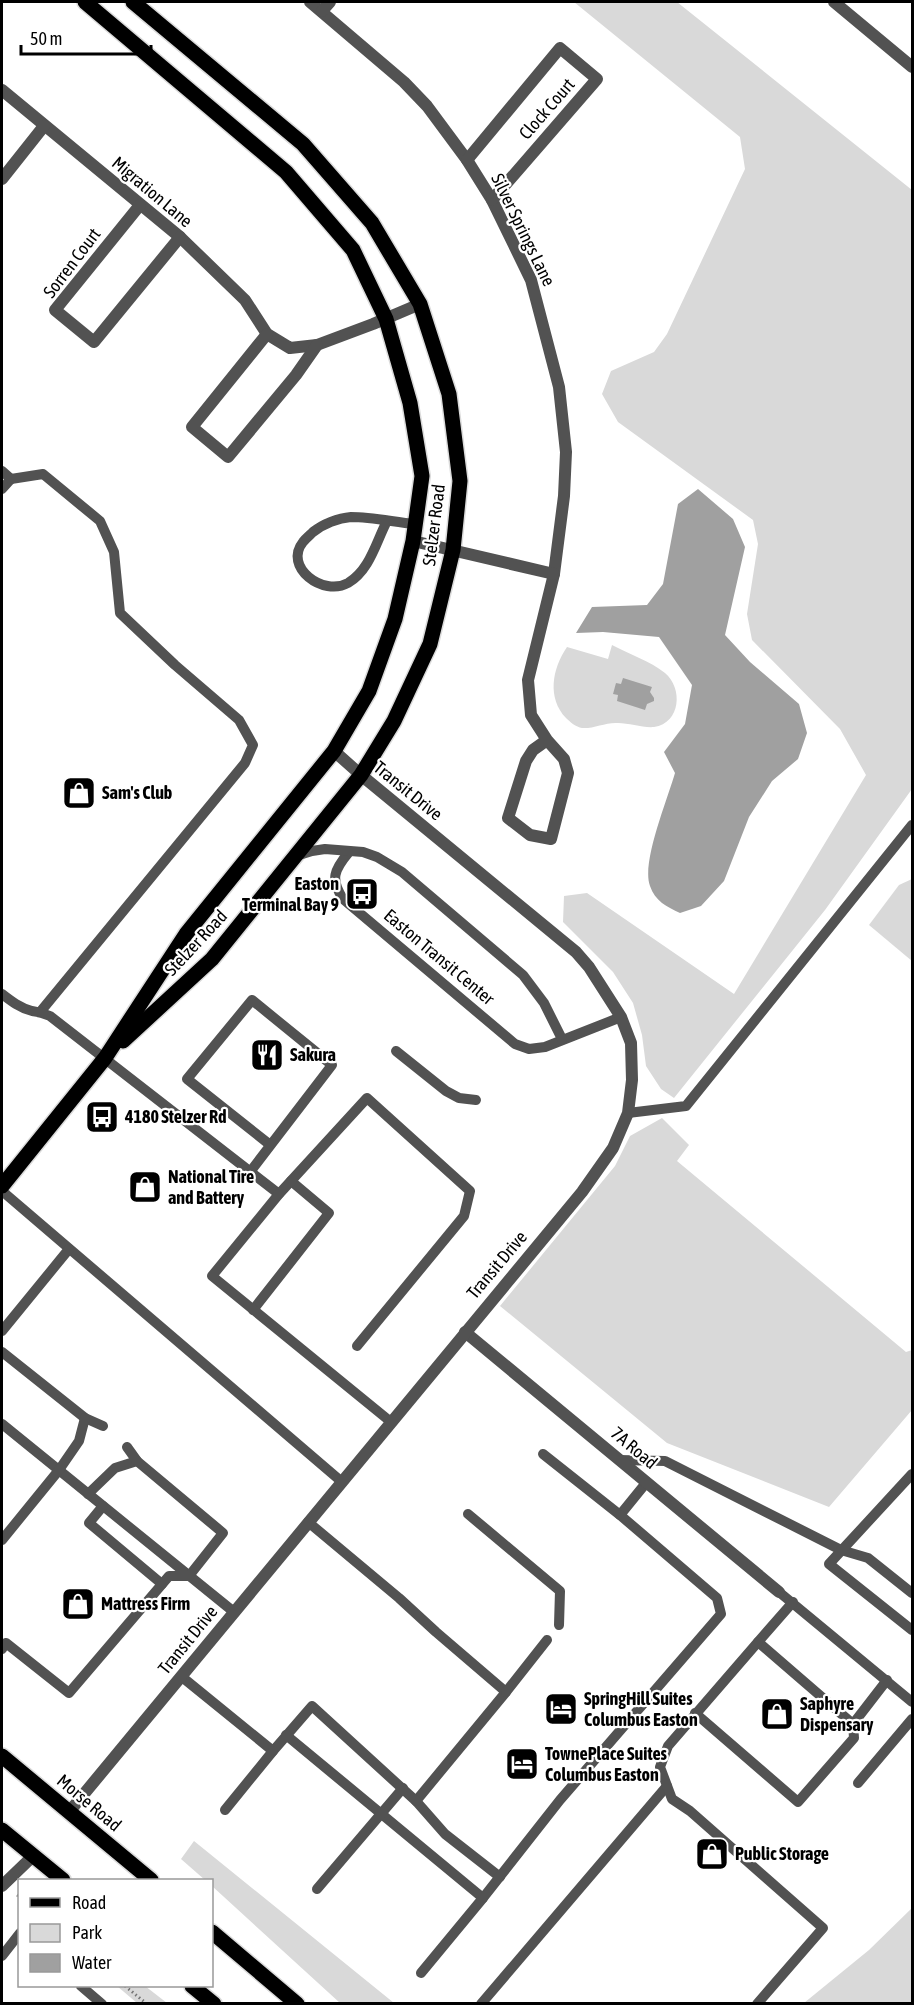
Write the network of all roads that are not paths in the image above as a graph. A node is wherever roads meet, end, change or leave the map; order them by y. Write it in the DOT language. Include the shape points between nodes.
graph roads {
  1 [pos="85,2"];
  2 [pos="133,2"];
  3 [pos="310,2"];
  4 [pos="834,2"];
  5 [pos="326,6"];
  6 [pos="912,67"];
  7 [pos="2,91"];
  8 [pos="44,126"];
  9 [pos="467,160"];
  10 [pos="2,179"];
  11 [pos="492,200"];
  12 [pos="140,205"];
  13 [pos="180,237"];
  14 [pos="420,304"];
  15 [pos="386,319"];
  16 [pos="267,334"];
  17 [pos="317,345"];
  18 [pos="2,471"];
  19 [pos="11,478"];
  20 [pos="2,489"];
  21 [pos="387,521"];
  22 [pos="415,524"];
  23 [pos="413,541"];
  24 [pos="453,550"];
  25 [pos="554,574"];
  26 [pos="547,740"];
  27 [pos="334,751"];
  28 [pos="361,775"];
  29 [pos="912,825"];
  30 [pos="349,852"];
  31 [pos="296,856"];
  32 [pos="2,994"];
  33 [pos="41,1011"];
  34 [pos="621,1017"];
  35 [pos="562,1039"];
  36 [pos="396,1051"];
  37 [pos="105,1058"];
  38 [pos="476,1100"];
  39 [pos="628,1113"];
  40 [pos="269,1144"];
  41 [pos="250,1172"];
  42 [pos="291,1181"];
  43 [pos="2,1186"];
  44 [pos="2,1191"];
  45 [pos="279,1194"];
  46 [pos="69,1249"];
  47 [pos="253,1310"];
  48 [pos="2,1331"];
  49 [pos="465,1332"];
  50 [pos="357,1346"];
  51 [pos="2,1352"];
  52 [pos="85,1418"];
  53 [pos="391,1422"];
  54 [pos="2,1424"];
  55 [pos="103,1426"];
  56 [pos="127,1447"];
  57 [pos="543,1454"];
  58 [pos="620,1460"];
  59 [pos="137,1461"];
  60 [pos="58,1470"];
  61 [pos="912,1474"];
  62 [pos="342,1482"];
  63 [pos="646,1482"];
  64 [pos="88,1494"];
  65 [pos="103,1506"];
  66 [pos="468,1514"];
  67 [pos="620,1515"];
  68 [pos="308,1522"];
  69 [pos="2,1540"];
  70 [pos="841,1550"];
  71 [pos="189,1576"];
  72 [pos="162,1584"];
  73 [pos="779,1592"];
  74 [pos="912,1593"];
  75 [pos="793,1602"];
  76 [pos="234,1612"];
  77 [pos="559,1625"];
  78 [pos="912,1630"];
  79 [pos="547,1640"];
  80 [pos="758,1642"];
  81 [pos="4,1646"];
  82 [pos="182,1677"];
  83 [pos="887,1680"];
  84 [pos="506,1692"];
  85 [pos="912,1702"];
  86 [pos="695,1713"];
  87 [pos="912,1719"];
  88 [pos="853,1724"];
  89 [pos="286,1735"];
  90 [pos="273,1751"];
  91 [pos="2,1756"];
  92 [pos="858,1783"];
  93 [pos="667,1786"];
  94 [pos="403,1788"];
  95 [pos="416,1801"];
  96 [pos="225,1810"];
  97 [pos="69,1812"];
  98 [pos="381,1814"];
  99 [pos="2,1830"];
  100 [pos="33,1856"];
  101 [pos="500,1876"];
  102 [pos="61,1879"];
  103 [pos="148,1879"];
  104 [pos="2,1886"];
  105 [pos="317,1888"];
  106 [pos="483,1898"];
  107 [pos="213,1933"];
  108 [pos="18,1936"];
  109 [pos="2,1956"];
  110 [pos="421,1973"];
  111 [pos="82,1987"];
  112 [pos="193,1987"];
  113 [pos="102,2004"];
  114 [pos="214,2004"];
  115 [pos="297,2004"];
  116 [pos="481,2004"];
  117 [pos="757,2004"];
  1 -- 15 [label="main road, Stelzer Road" via="286,172 353,250"];
  2 -- 14 [label="main road, Stelzer Road" via="303,144 372,223"];
  3 -- 5 [label="street, Silver Springs Lane"];
  4 -- 6 [label="street"];
  5 -- 9 [label="street, Silver Springs Lane" via="427,106"];
  7 -- 8 [label="street, Migration Lane"];
  8 -- 10 [label="street"];
  8 -- 12 [label="street, Migration Lane"];
  9 -- 11 [label="street, Silver Springs Lane"];
  9 -- 11 [label="street, Clock Court" via="560,48 597,79"];
  11 -- 25 [label="street, Silver Springs Lane" via="531,280 559,387 566,452"];
  12 -- 13 [label="street, Migration Lane"];
  12 -- 13 [label="street, Sorren Court" via="55,310 86,336 94,342"];
  13 -- 16 [label="street, Migration Lane" via="245,300"];
  14 -- 15 [label="street, Migration Lane"];
  14 -- 24 [label="main road, Stelzer Road" via="449,394 460,481"];
  15 -- 17 [label="street, Migration Lane"];
  15 -- 22 [label="main road, Stelzer Road" via="410,403 422,476"];
  16 -- 17 [label="street, Migration Lane" via="290,348"];
  16 -- 17 [label="street" via="192,427 228,457"];
  18 -- 19 [label="lane"];
  19 -- 20 [label="lane"];
  19 -- 33 [label="lane" via="43,474 100,521 114,552 120,613 239,720 254,745 245,763"];
  21 -- 21 [label="lane" via="350,517 321,526 302,542 298,553 302,570 316,584 331,587 348,583 366,566"];
  21 -- 22 [label="lane"];
  22 -- 23 [label="main road, Stelzer Road"];
  23 -- 24 [label="street"];
  23 -- 27 [label="main road, Stelzer Road" via="395,619 369,691"];
  24 -- 25 [label="street"];
  24 -- 28 [label="main road, Stelzer Road" via="430,644 394,721"];
  25 -- 26 [label="street, Silver Springs Lane" via="528,680 531,715"];
  26 -- 26 [label="street, Silver Springs Lane" via="564,759 568,773 551,839 530,835 508,818 526,760"];
  27 -- 28 [label="street, Transit Drive"];
  27 -- 37 [label="main road, Stelzer Road" via="186,934"];
  28 -- 31 [label="main road, Stelzer Road"];
  28 -- 34 [label="street, Transit Drive" via="576,952"];
  29 -- 39 [label="lane" via="686,1106"];
  30 -- 31 [label="lane" via="325,849"];
  30 -- 35 [label="lane" via="377,856 402,872 523,975 544,1003"];
  30 -- 35 [label="lane, Easton Transit Center" via="335,878 343,899 515,1044 537,1048"];
  31 -- 37 [label="main road, Stelzer Road" via="212,959"];
  32 -- 33 [label="lane" via="14,1004"];
  33 -- 37 [label="lane"];
  34 -- 35 [label="lane, Easton Transit Center"];
  34 -- 39 [label="street, Transit Drive" via="631,1043"];
  36 -- 38 [label="lane" via="446,1091"];
  37 -- 41 [label="lane"];
  37 -- 43 [label="main road, Stelzer Road"];
  39 -- 49 [label="street, Transit Drive" via="613,1149 582,1192"];
  40 -- 40 [label="lane" via="332,1065 252,1000 187,1079"];
  40 -- 41 [label="lane"];
  41 -- 45 [label="lane"];
  42 -- 45 [label="lane"];
  42 -- 47 [label="lane" via="328,1213"];
  42 -- 50 [label="lane" via="367,1098 470,1191 464,1216"];
  44 -- 46 [label="lane"];
  45 -- 47 [label="lane" via="212,1276"];
  46 -- 48 [label="lane"];
  46 -- 62 [label="lane"];
  47 -- 53 [label="lane"];
  49 -- 53 [label="street, Transit Drive"];
  49 -- 58 [label="street, 7A Road"];
  51 -- 52 [label="lane"];
  52 -- 55 [label="lane"];
  52 -- 60 [label="lane" via="79,1441"];
  53 -- 62 [label="street, Transit Drive"];
  54 -- 60 [label="lane"];
  56 -- 59 [label="lane"];
  57 -- 67 [label="lane"];
  58 -- 63 [label="street, 7A Road"];
  58 -- 70 [label="lane" via="665,1461"];
  59 -- 64 [label="lane" via="115,1468"];
  59 -- 71 [label="lane" via="223,1533"];
  60 -- 64 [label="lane"];
  60 -- 69 [label="lane"];
  61 -- 70 [label="lane"];
  62 -- 68 [label="street, Transit Drive"];
  63 -- 67 [label="lane"];
  63 -- 73 [label="street, 7A Road"];
  64 -- 65 [label="lane"];
  65 -- 71 [label="lane"];
  65 -- 72 [label="lane" via="89,1523"];
  66 -- 77 [label="lane" via="560,1591"];
  67 -- 101 [label="lane" via="717,1598 721,1614 560,1800"];
  68 -- 76 [label="street, Transit Drive"];
  68 -- 84 [label="lane"];
  70 -- 74 [label="lane" via="868,1558"];
  70 -- 78 [label="lane" via="829,1564"];
  71 -- 72 [label="lane" via="169,1576"];
  71 -- 76 [label="lane"];
  72 -- 81 [label="lane" via="69,1693"];
  73 -- 75 [label="lane"];
  75 -- 80 [label="lane"];
  75 -- 83 [label="lane"];
  76 -- 82 [label="street, Transit Drive"];
  79 -- 84 [label="lane"];
  80 -- 86 [label="lane"];
  80 -- 88 [label="lane"];
  82 -- 90 [label="lane"];
  82 -- 97 [label="street, Transit Drive"];
  83 -- 85 [label="lane"];
  83 -- 88 [label="lane"];
  84 -- 95 [label="lane"];
  86 -- 88 [label="lane" via="798,1802 854,1738"];
  86 -- 93 [label="lane" via="668,1746 660,1767"];
  87 -- 92 [label="lane"];
  89 -- 90 [label="lane"];
  89 -- 94 [label="lane" via="312,1706"];
  89 -- 98 [label="lane"];
  90 -- 96 [label="lane"];
  91 -- 97 [label="main road, Morse Road"];
  93 -- 116 [label="lane"];
  93 -- 117 [label="lane" via="672,1799 823,1928"];
  94 -- 95 [label="lane"];
  94 -- 98 [label="lane"];
  95 -- 101 [label="lane" via="445,1834"];
  97 -- 103 [label="main road, Morse Road"];
  98 -- 105 [label="lane"];
  98 -- 106 [label="lane"];
  99 -- 100 [label="main road"];
  100 -- 102 [label="main road"];
  100 -- 104 [label="street"];
  101 -- 106 [label="lane"];
  106 -- 110 [label="lane"];
  107 -- 115 [label="main road"];
  108 -- 109 [label="lane"];
  111 -- 113 [label="lane"];
  112 -- 114 [label="main road"];
}
